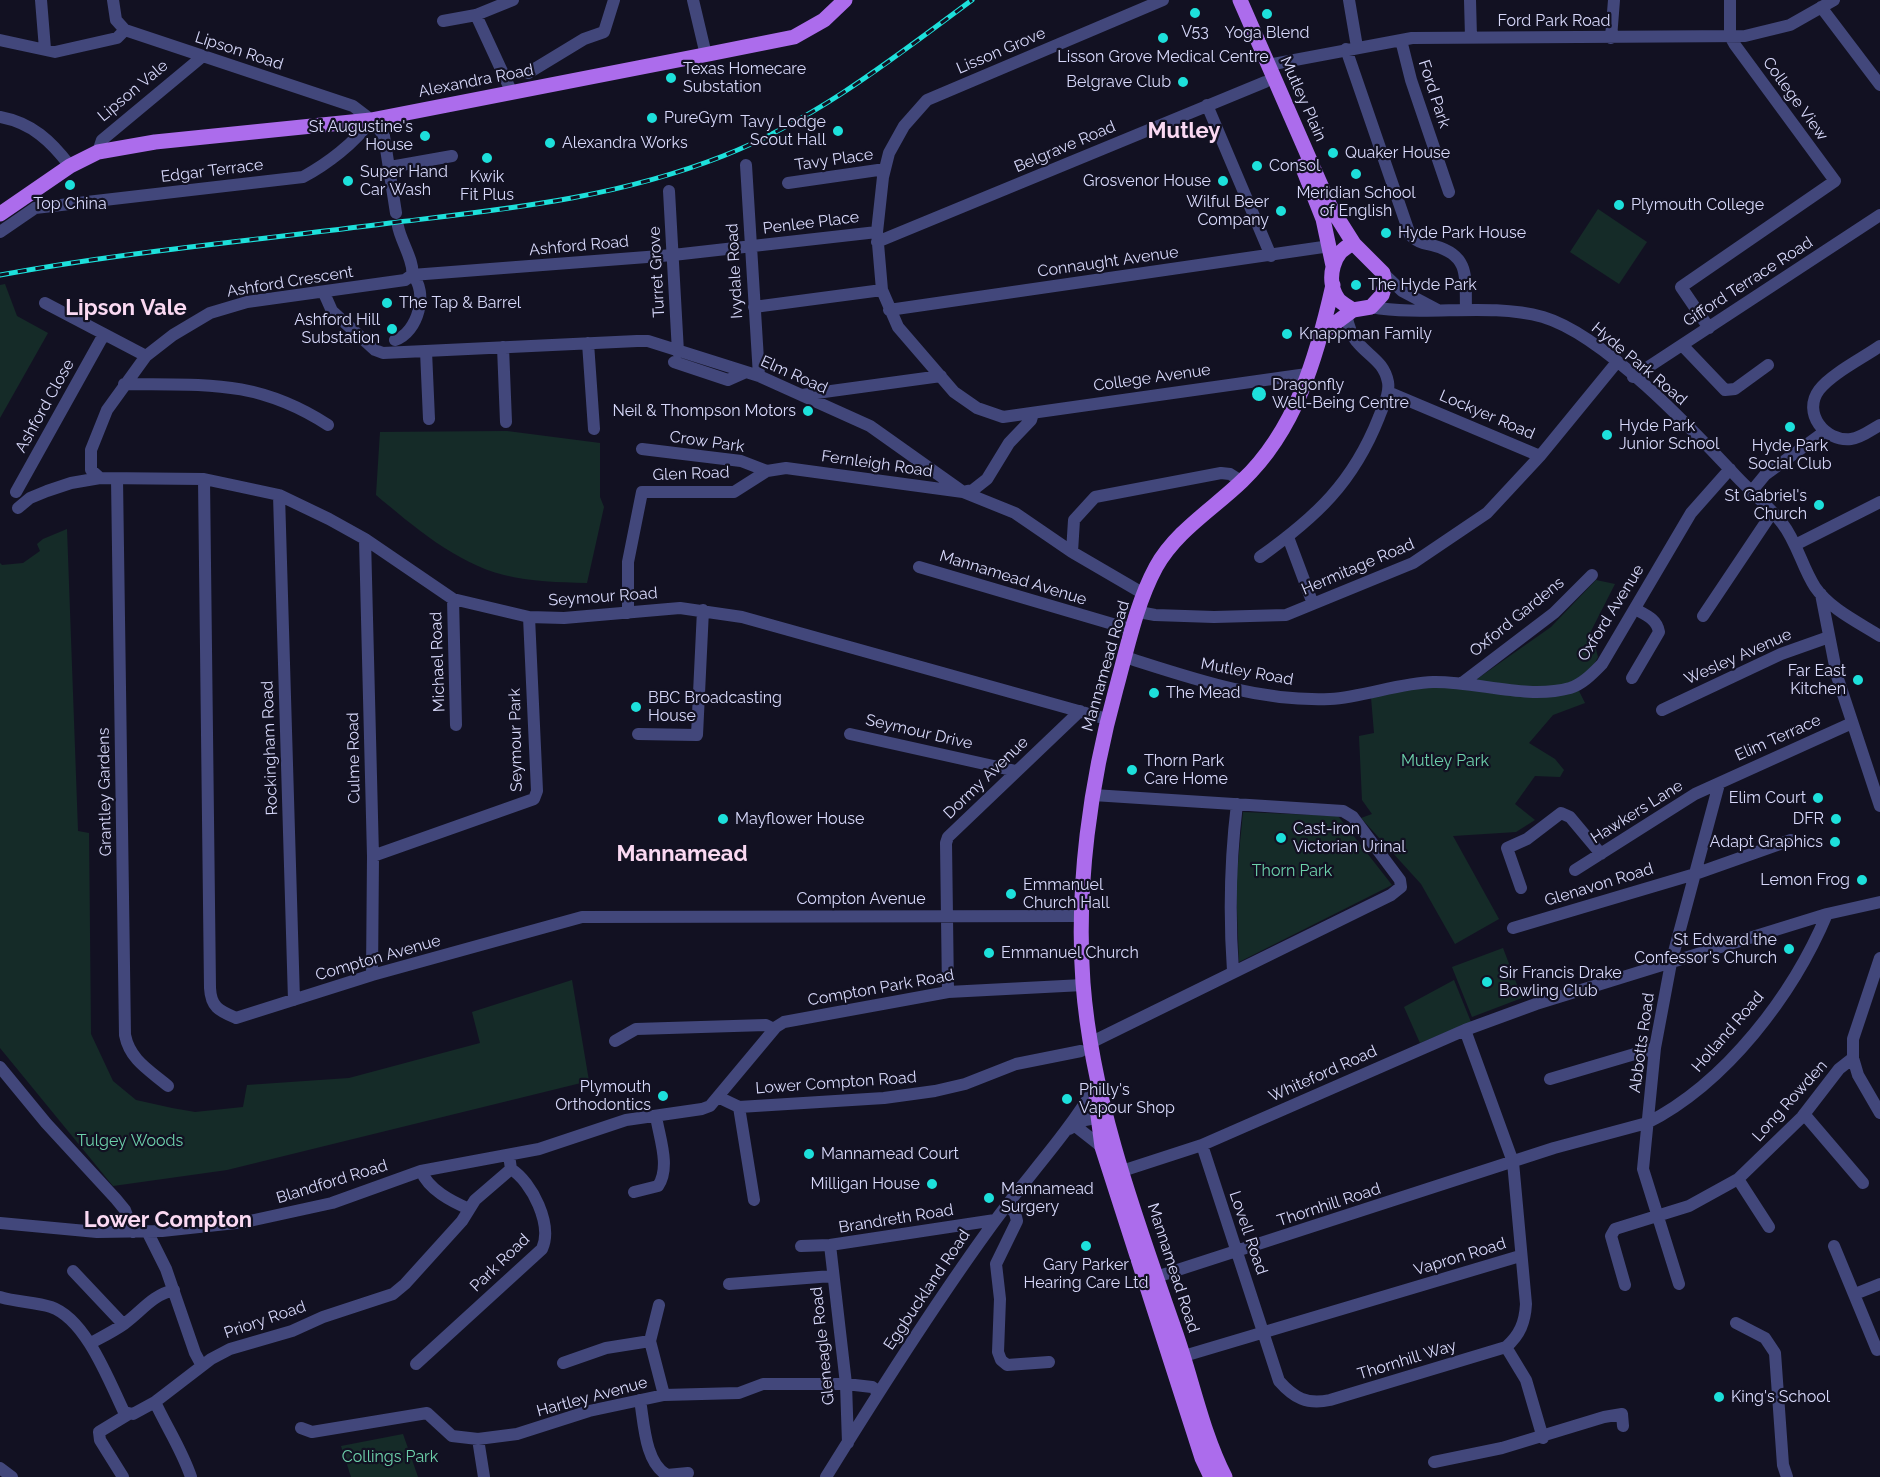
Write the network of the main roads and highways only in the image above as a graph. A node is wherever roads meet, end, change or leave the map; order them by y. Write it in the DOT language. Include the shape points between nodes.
graph roads {
  1 [pos="845,0"];
  2 [pos="1229,0"];
  3 [pos="1239,0"];
  4 [pos="1264,71"];
  5 [pos="98,152"];
  6 [pos="0,214"];
  7 [pos="1354,244"];
  8 [pos="1333,266"];
  9 [pos="1333,285"];
  10 [pos="1350,312"];
  11 [pos="1322,333"];
  12 [pos="1095,1067"];
  13 [pos="1102,1116"];
  14 [pos="1150,1279"];
  15 [pos="1211,1477"];
  16 [pos="1225,1477"];
  1 -- 5 [label="main road, Alexandra Road" via="824,20 794,37 706,55 511,88 371,120 137,144"];
  2 -- 4 [label="main road, Mutley Plain"];
  3 -- 4 [label="main road, Mutley Plain"];
  4 -- 7 [label="main road, Mutley Plain" via="1330,206"];
  4 -- 8 [label="main road, Mutley Plain" via="1323,219"];
  5 -- 6 [label="main road, Lipson Vale" via="70,166 30,203"];
  7 -- 8 [label="main road" via="1337,253"];
  7 -- 10 [label="main road" via="1383,273 1385,285 1371,307"];
  8 -- 9 [label="main road"];
  9 -- 10 [label="main road" via="1338,299"];
  9 -- 11 [label="main road, Mannamead Road"];
  10 -- 11 [label="main road"];
  11 -- 12 [label="main road, Mannamead Road" via="1282,434 1270,452 1171,546 1144,594 1107,719 1093,795 1081,916 1086,1046"];
  12 -- 13 [label="main road, Mannamead Road"];
  12 -- 13 [label="main road, Mannamead Road"];
  13 -- 14 [label="main road, Mannamead Road" via="1122,1171"];
  13 -- 14 [label="main road, Mannamead Road" via="1102,1147"];
  14 -- 15 [label="main road, Mannamead Road" via="1202,1458"];
  14 -- 16 [label="main road, Mannamead Road" via="1184,1356"];
}
